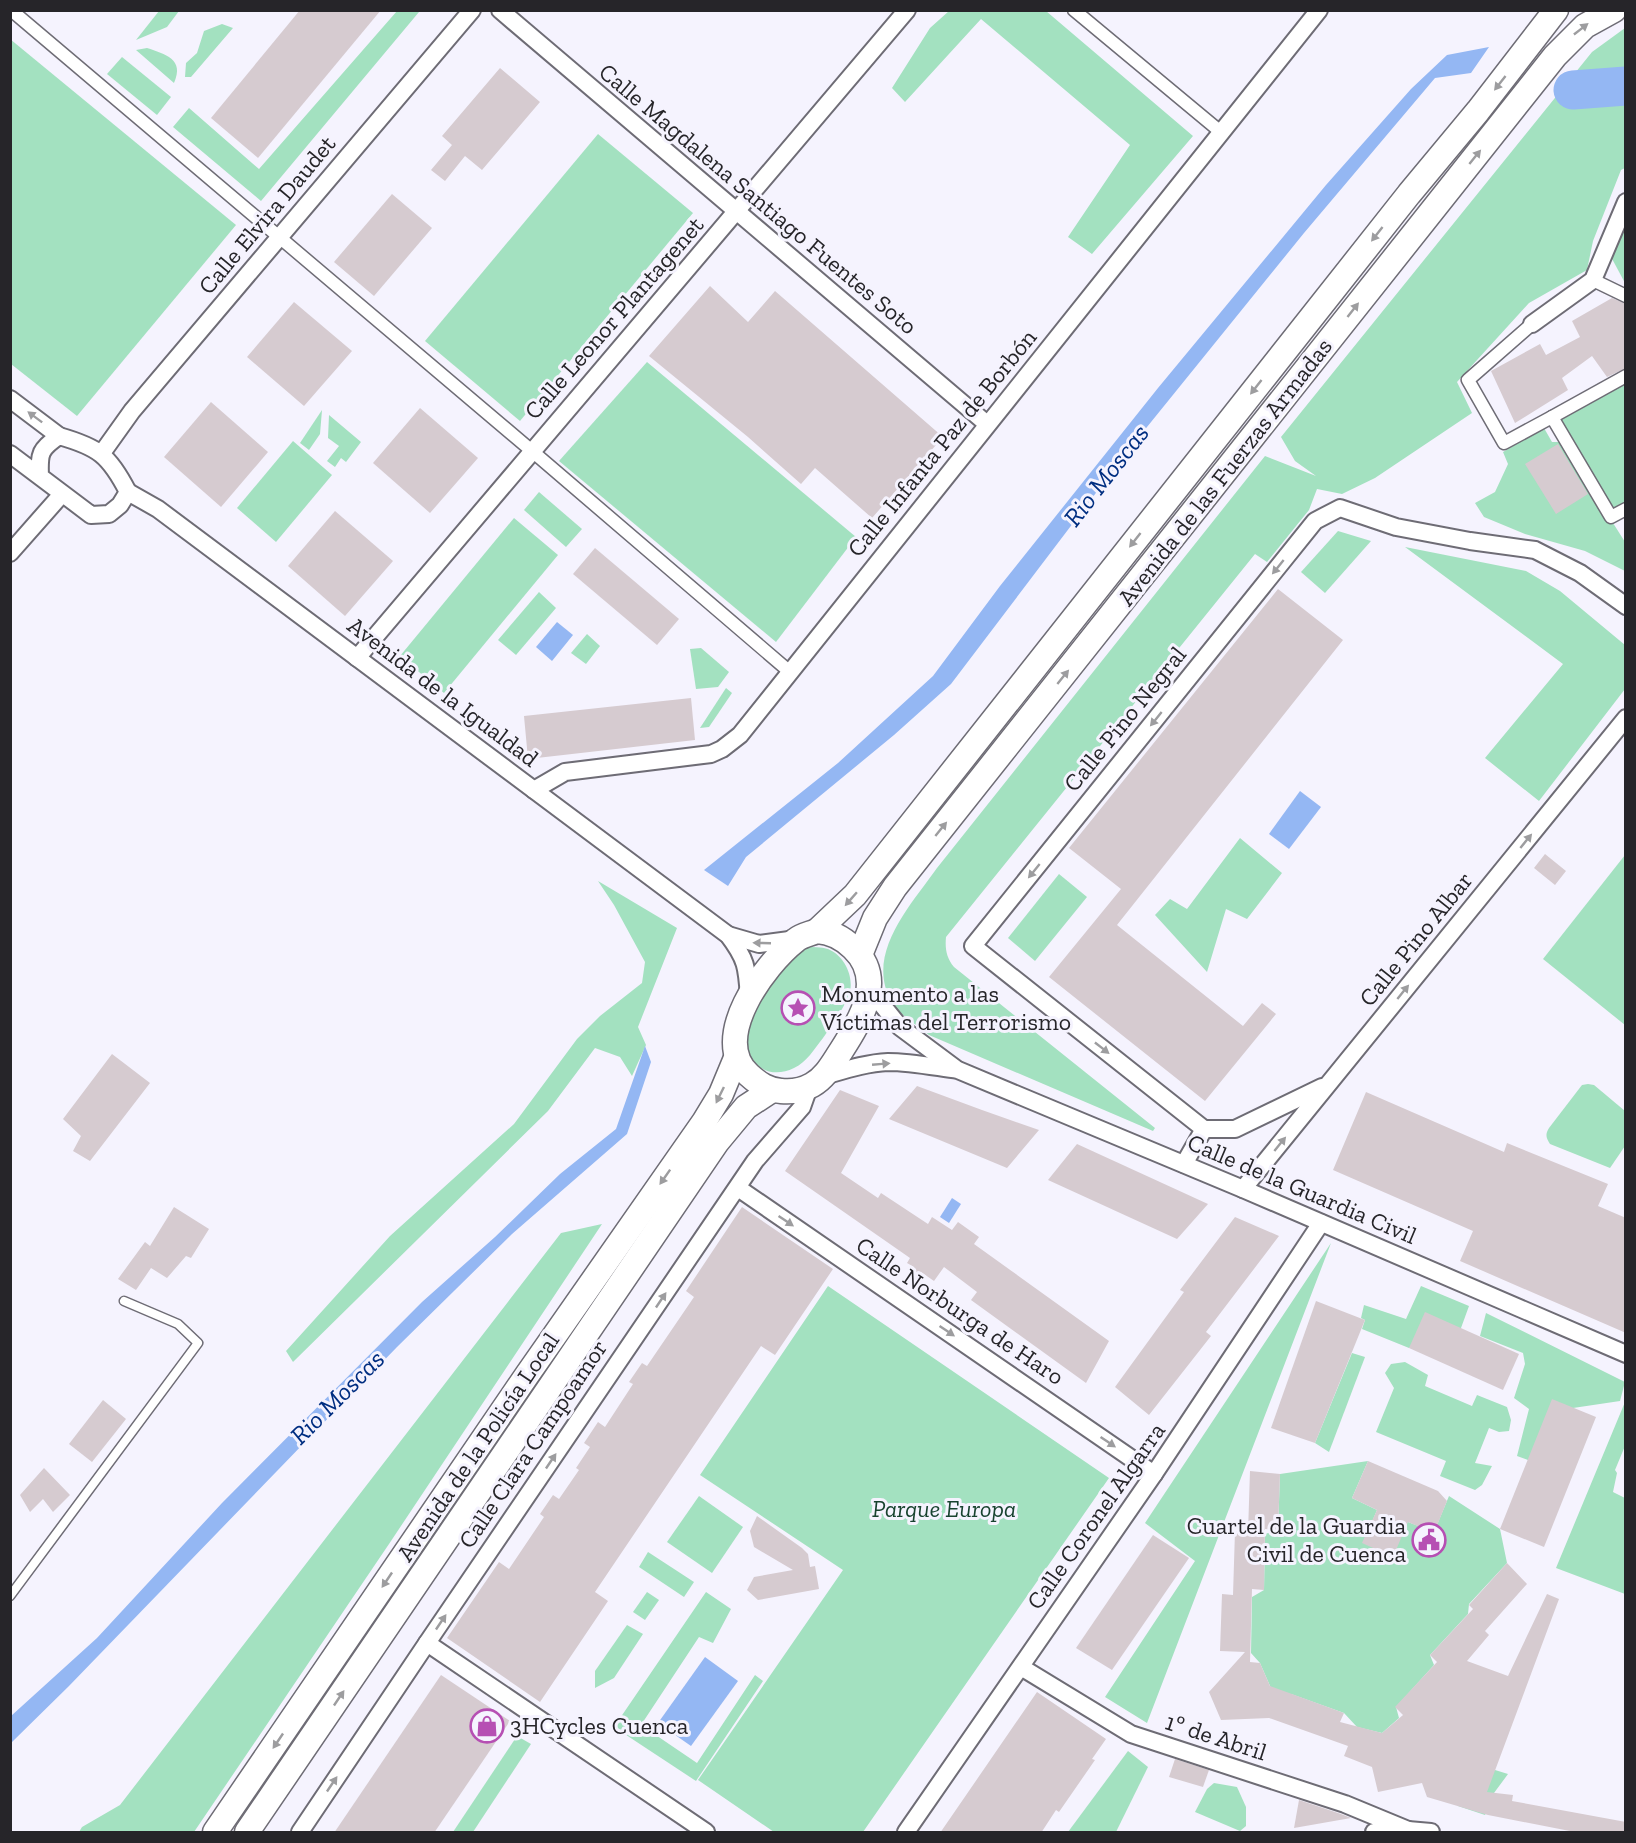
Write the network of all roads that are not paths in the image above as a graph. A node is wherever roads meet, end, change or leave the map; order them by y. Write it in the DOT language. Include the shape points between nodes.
graph roads {
  1 [pos="11,10"];
  2 [pos="472,10"];
  3 [pos="500,10"];
  4 [pos="907,10"];
  5 [pos="1074,10"];
  6 [pos="1319,10"];
  7 [pos="1556,10"];
  8 [pos="1614,10"];
  9 [pos="1222,133"];
  10 [pos="1626,201"];
  11 [pos="736,212"];
  12 [pos="279,238"];
  13 [pos="1593,280"];
  14 [pos="1626,296"];
  15 [pos="1532,324"];
  16 [pos="1626,376"];
  17 [pos="10,399"];
  18 [pos="1552,417"];
  19 [pos="987,424"];
  20 [pos="59,435"];
  21 [pos="532,451"];
  22 [pos="102,453"];
  23 [pos="10,454"];
  24 [pos="40,476"];
  25 [pos="128,492"];
  26 [pos="62,494"];
  27 [pos="1626,509"];
  28 [pos="10,553"];
  29 [pos="1626,606"];
  30 [pos="357,658"];
  31 [pos="790,672"];
  32 [pos="1626,718"];
  33 [pos="534,789"];
  34 [pos="728,935"];
  35 [pos="807,935"];
  36 [pos="973,946"];
  37 [pos="861,955"];
  38 [pos="870,990"];
  39 [pos="749,998"];
  40 [pos="736,1058"];
  41 [pos="958,1070"];
  42 [pos="817,1082"];
  43 [pos="1329,1084"];
  44 [pos="772,1090"];
  45 [pos="1204,1129"];
  46 [pos="1184,1164"];
  47 [pos="738,1188"];
  48 [pos="1243,1189"];
  49 [pos="1321,1223"];
  50 [pos="124,1300"];
  51 [pos="1626,1354"];
  52 [pos="1154,1474"];
  53 [pos="10,1596"];
  54 [pos="426,1642"];
  55 [pos="1021,1667"];
  56 [pos="1408,1830"];
  57 [pos="215,1833"];
  58 [pos="247,1833"];
  59 [pos="300,1833"];
  60 [pos="706,1833"];
  61 [pos="906,1833"];
  62 [pos="1374,1833"];
  63 [pos="1431,1833"];
  1 -- 12 [label="street"];
  2 -- 12 [label="street, Calle Elvira Daudet"];
  3 -- 11 [label="street, Calle Magdalena Santiago Fuentes Soto"];
  4 -- 11 [label="street, Calle Leonor Plantagenet"];
  5 -- 9 [label="street"];
  6 -- 9 [label="street, Calle Infanta Paz de Borbón"];
  7 -- 35 [label="main road, Avenida de las Fuerzas Armadas, one-way" via="855,895"];
  37 -- 8 [label="main road, Avenida de las Fuerzas Armadas, one-way" via="875,918 895,887 1526,94 1575,34"];
  9 -- 19 [label="street, Calle Infanta Paz de Borbón"];
  10 -- 13 [label="street"];
  11 -- 19 [label="street, Calle Magdalena Santiago Fuentes Soto"];
  11 -- 21 [label="street, Calle Leonor Plantagenet"];
  12 -- 21 [label="street"];
  12 -- 22 [label="street, Calle Elvira Daudet" via="132,411"];
  13 -- 14 [label="street"];
  13 -- 15 [label="street"];
  15 -- 18 [label="street" via="1468,380 1504,443"];
  16 -- 18 [label="street"];
  20 -- 17 [label="street, one-way"];
  18 -- 27 [label="street" via="1611,517"];
  19 -- 31 [label="street, Calle Infanta Paz de Borbón"];
  20 -- 22 [label="street"];
  20 -- 24 [label="street" via="39,456"];
  21 -- 30 [label="street, Calle Leonor Plantagenet"];
  21 -- 31 [label="street"];
  22 -- 25 [label="street"];
  23 -- 24 [label="street"];
  24 -- 26 [label="street"];
  25 -- 26 [label="street" via="109,514 91,514"];
  25 -- 30 [label="street, Avenida de la Igualdad" via="158,510"];
  26 -- 28 [label="street"];
  29 -- 36 [label="street, Calle Pino Negral, one-way" via="1580,573 1535,550 1396,527 1340,508 1315,521"];
  30 -- 33 [label="street, Avenida de la Igualdad"];
  31 -- 33 [label="street, Calle Infanta Paz de Borbón" via="740,735 722,749 696,756 565,772"];
  43 -- 32 [label="street, Calle Pino Albar, one-way"];
  33 -- 34 [label="street, Avenida de la Igualdad"];
  35 -- 34 [label="street, Avenida de la Igualdad, one-way" via="759,944"];
  34 -- 39 [label="street, Avenida de la Igualdad" via="747,966"];
  35 -- 37 [label="main road" via="827,932"];
  35 -- 39 [label="main road" via="770,967"];
  36 -- 45 [label="street, Calle de la Guardia Civil, one-way"];
  37 -- 38 [label="main road" via="870,975"];
  38 -- 41 [label="street, Calle de la Guardia Civil" via="900,1027"];
  38 -- 42 [label="main road" via="854,1030"];
  39 -- 40 [label="main road" via="733,1040"];
  40 -- 44 [label="main road" via="742,1070"];
  40 -- 57 [label="main road, Avenida de la Policía Local, one-way" via="704,1122 526,1375"];
  42 -- 41 [label="street, Calle de la Guardia Civil, one-way" via="854,1067 887,1062"];
  41 -- 46 [label="street, Calle de la Guardia Civil"];
  42 -- 44 [label="main road" via="785,1092"];
  42 -- 47 [label="street, Calle Clara Campoamor"];
  43 -- 45 [label="street" via="1235,1129"];
  48 -- 43 [label="street, Calle Pino Albar, one-way"];
  58 -- 44 [label="main road, Avenida de la Policía Local, one-way" via="717,1142 746,1107"];
  45 -- 46 [label="street"];
  46 -- 48 [label="street, Calle de la Guardia Civil"];
  47 -- 52 [label="street, Calle Norburga de Haro, one-way"];
  54 -- 47 [label="street, Calle Clara Campoamor, one-way"];
  48 -- 49 [label="street, Calle de la Guardia Civil"];
  49 -- 51 [label="street, Calle de la Guardia Civil"];
  49 -- 52 [label="street, Calle Coronel Algarra"];
  50 -- 53 [label="lane" via="178,1324 198,1343"];
  52 -- 55 [label="street, Calle Coronel Algarra"];
  59 -- 54 [label="street, Calle Clara Campoamor, one-way"];
  54 -- 60 [label="street"];
  55 -- 56 [label="street, 1º de Abril" via="1131,1734 1345,1804"];
  55 -- 61 [label="street, Calle Coronel Algarra"];
  56 -- 62 [label="street"];
  56 -- 63 [label="street"];
}
